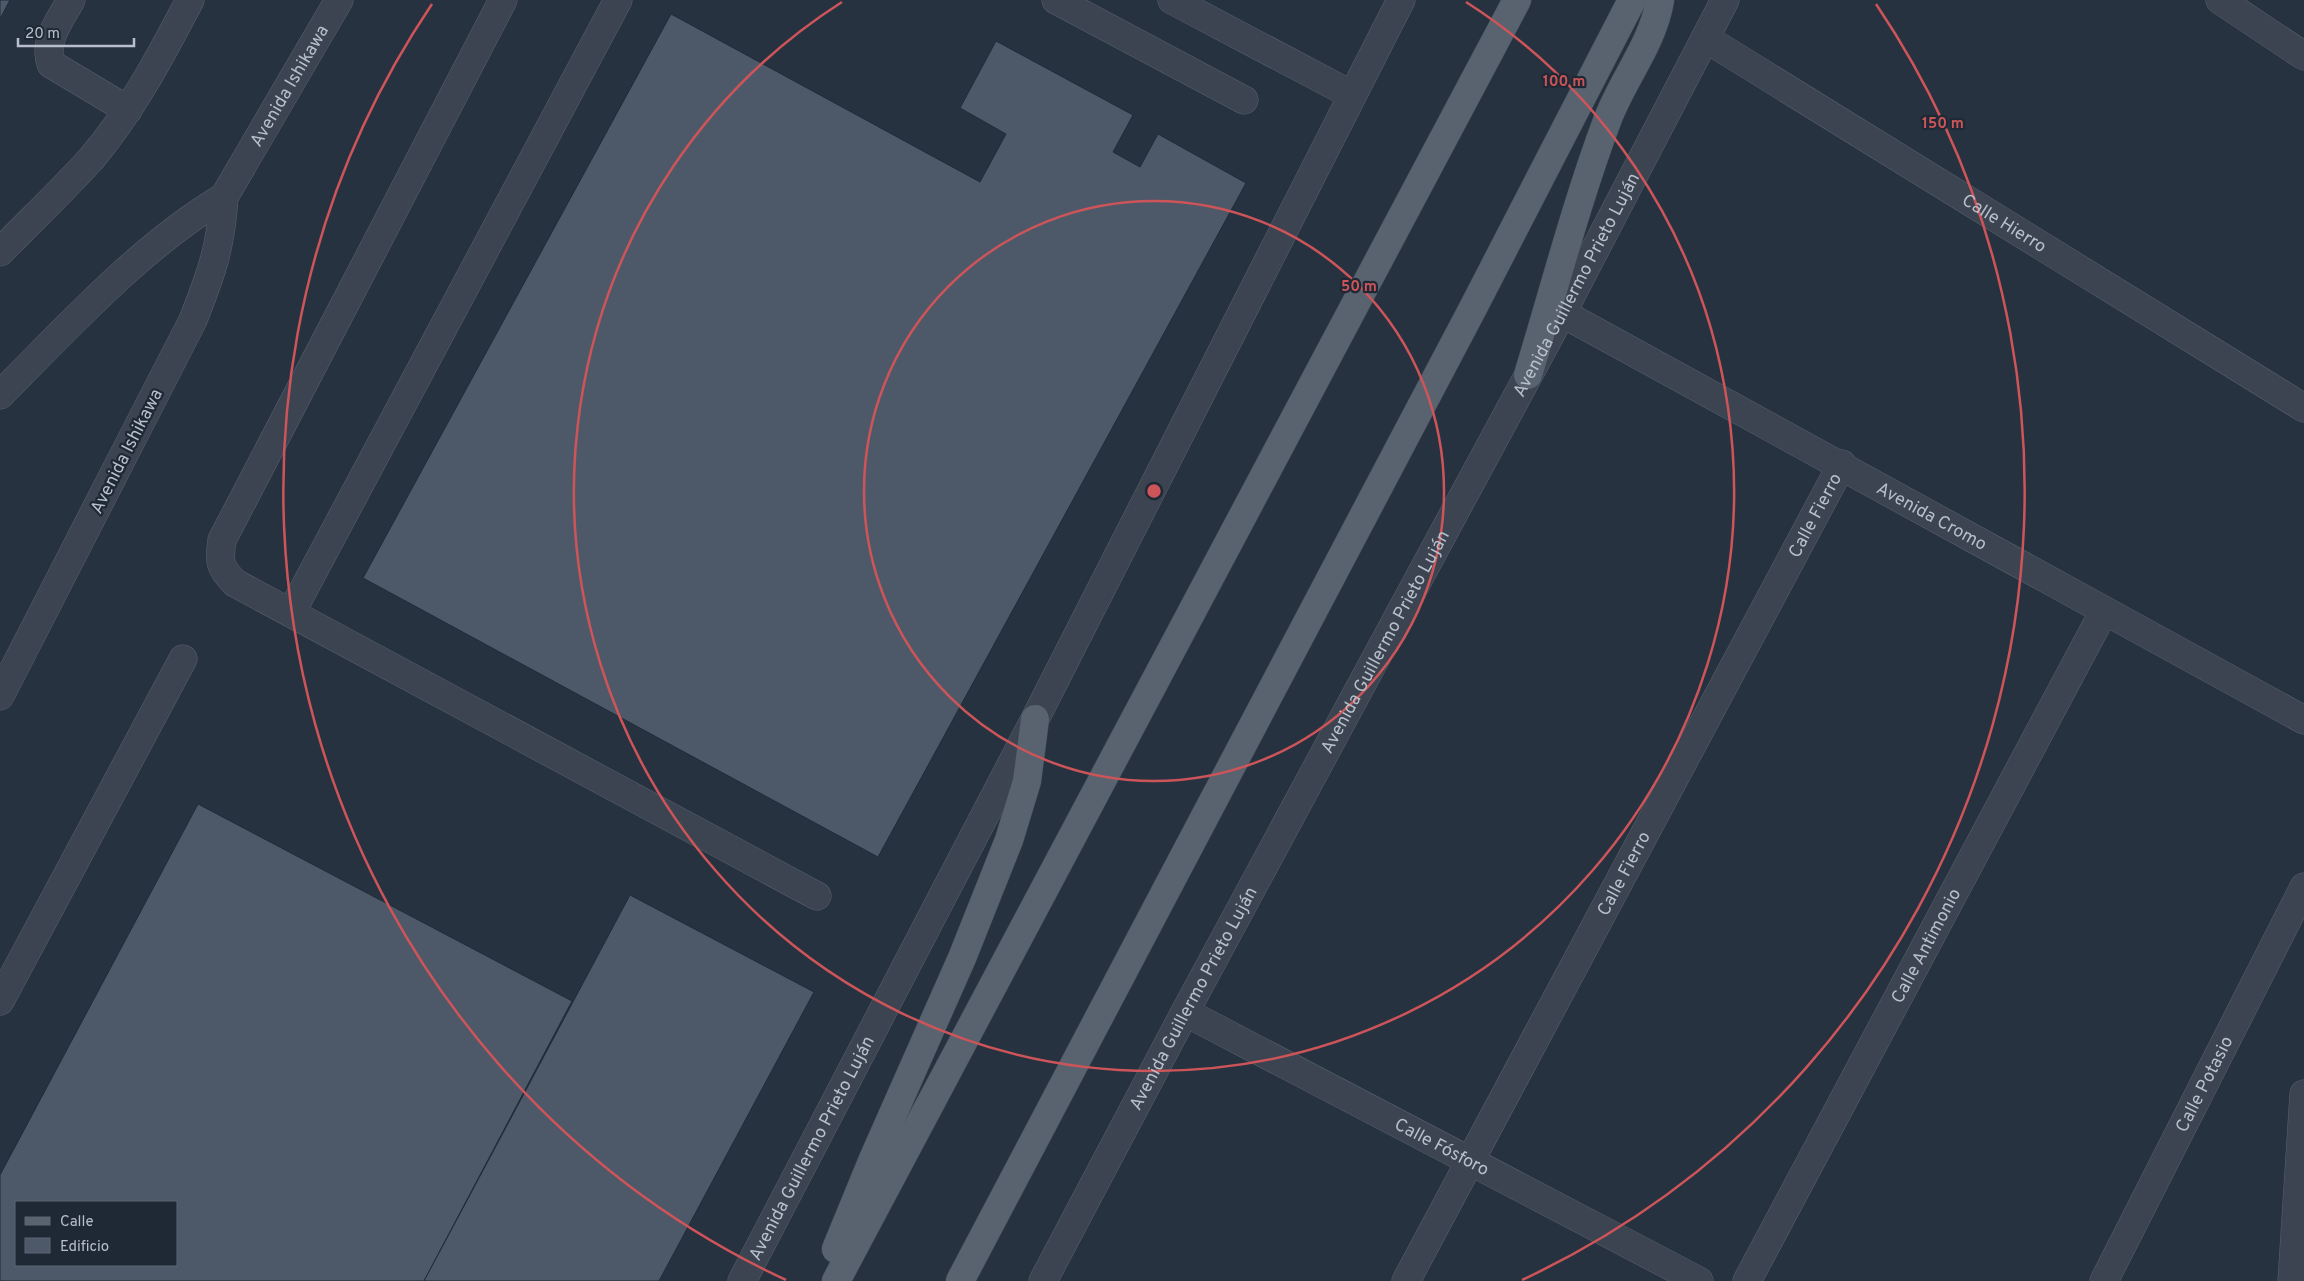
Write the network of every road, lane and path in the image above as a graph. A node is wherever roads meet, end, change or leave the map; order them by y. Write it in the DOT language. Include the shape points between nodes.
graph roads {
  1 [pos="71,0"];
  2 [pos="190,0"];
  3 [pos="339,0"];
  4 [pos="503,0"];
  5 [pos="618,0"];
  6 [pos="1056,0"];
  7 [pos="1172,0"];
  8 [pos="1401,0"];
  9 [pos="1517,0"];
  10 [pos="1632,0"];
  11 [pos="1660,0"];
  12 [pos="1725,0"];
  13 [pos="2220,0"];
  14 [pos="1705,38"];
  15 [pos="2304,56"];
  16 [pos="1352,95"];
  17 [pos="1244,100"];
  18 [pos="128,110"];
  19 [pos="224,197"];
  20 [pos="0,252"];
  21 [pos="1562,313"];
  22 [pos="1528,375"];
  23 [pos="0,396"];
  24 [pos="2304,408"];
  25 [pos="1842,464"];
  26 [pos="2104,611"];
  27 [pos="291,613"];
  28 [pos="183,658"];
  29 [pos="0,696"];
  30 [pos="1035,719"];
  31 [pos="2304,720"];
  32 [pos="2304,888"];
  33 [pos="816,896"];
  34 [pos="0,1000"];
  35 [pos="1185,1012"];
  36 [pos="2304,1094"];
  37 [pos="1470,1161"];
  38 [pos="742,1281"];
  39 [pos="826,1281"];
  40 [pos="836,1281"];
  41 [pos="960,1281"];
  42 [pos="1043,1281"];
  43 [pos="1406,1281"];
  44 [pos="1699,1281"];
  45 [pos="1747,1281"];
  46 [pos="2104,1281"];
  47 [pos="2292,1281"];
  1 -- 18 [label="street" via="48,44 51,64"];
  2 -- 18 [label="street"];
  3 -- 19 [label="street, Avenida Ishikawa"];
  4 -- 27 [label="street" via="222,540 219,559 224,572 235,583"];
  5 -- 27 [label="street"];
  6 -- 17 [label="street"];
  7 -- 16 [label="street"];
  8 -- 16 [label="street, Avenida Guillermo Prieto Luján"];
  9 -- 40 [label="main road"];
  10 -- 41 [label="main road"];
  11 -- 22 [label="main road" via="1648,38 1608,118 1591,164"];
  12 -- 14 [label="street, Avenida Guillermo Prieto Luján"];
  13 -- 15 [label="street"];
  14 -- 21 [label="street, Avenida Guillermo Prieto Luján"];
  14 -- 24 [label="street, Calle Hierro"];
  16 -- 30 [label="street, Avenida Guillermo Prieto Luján"];
  18 -- 20 [label="street" via="91,158"];
  19 -- 23 [label="street, Avenida Ishikawa" via="157,244"];
  19 -- 29 [label="street, Avenida Ishikawa" via="222,234 213,270 192,320"];
  21 -- 22 [label="street, Avenida Guillermo Prieto Luján"];
  21 -- 25 [label="street, Avenida Cromo"];
  22 -- 35 [label="street, Avenida Guillermo Prieto Luján"];
  25 -- 26 [label="street, Avenida Cromo"];
  25 -- 37 [label="street, Calle Fierro"];
  26 -- 31 [label="street, Avenida Cromo"];
  26 -- 45 [label="street, Calle Antimonio"];
  27 -- 33 [label="street"];
  28 -- 34 [label="street"];
  30 -- 38 [label="street, Avenida Guillermo Prieto Luján"];
  30 -- 39 [label="main road" via="1027,781 1009,840 962,958 873,1158"];
  32 -- 46 [label="street, Calle Potasio"];
  35 -- 37 [label="street, Calle Fósforo"];
  35 -- 42 [label="street, Avenida Guillermo Prieto Luján"];
  36 -- 47 [label="street"];
  37 -- 43 [label="street, Calle Fierro"];
  37 -- 44 [label="street, Calle Fósforo"];
}
